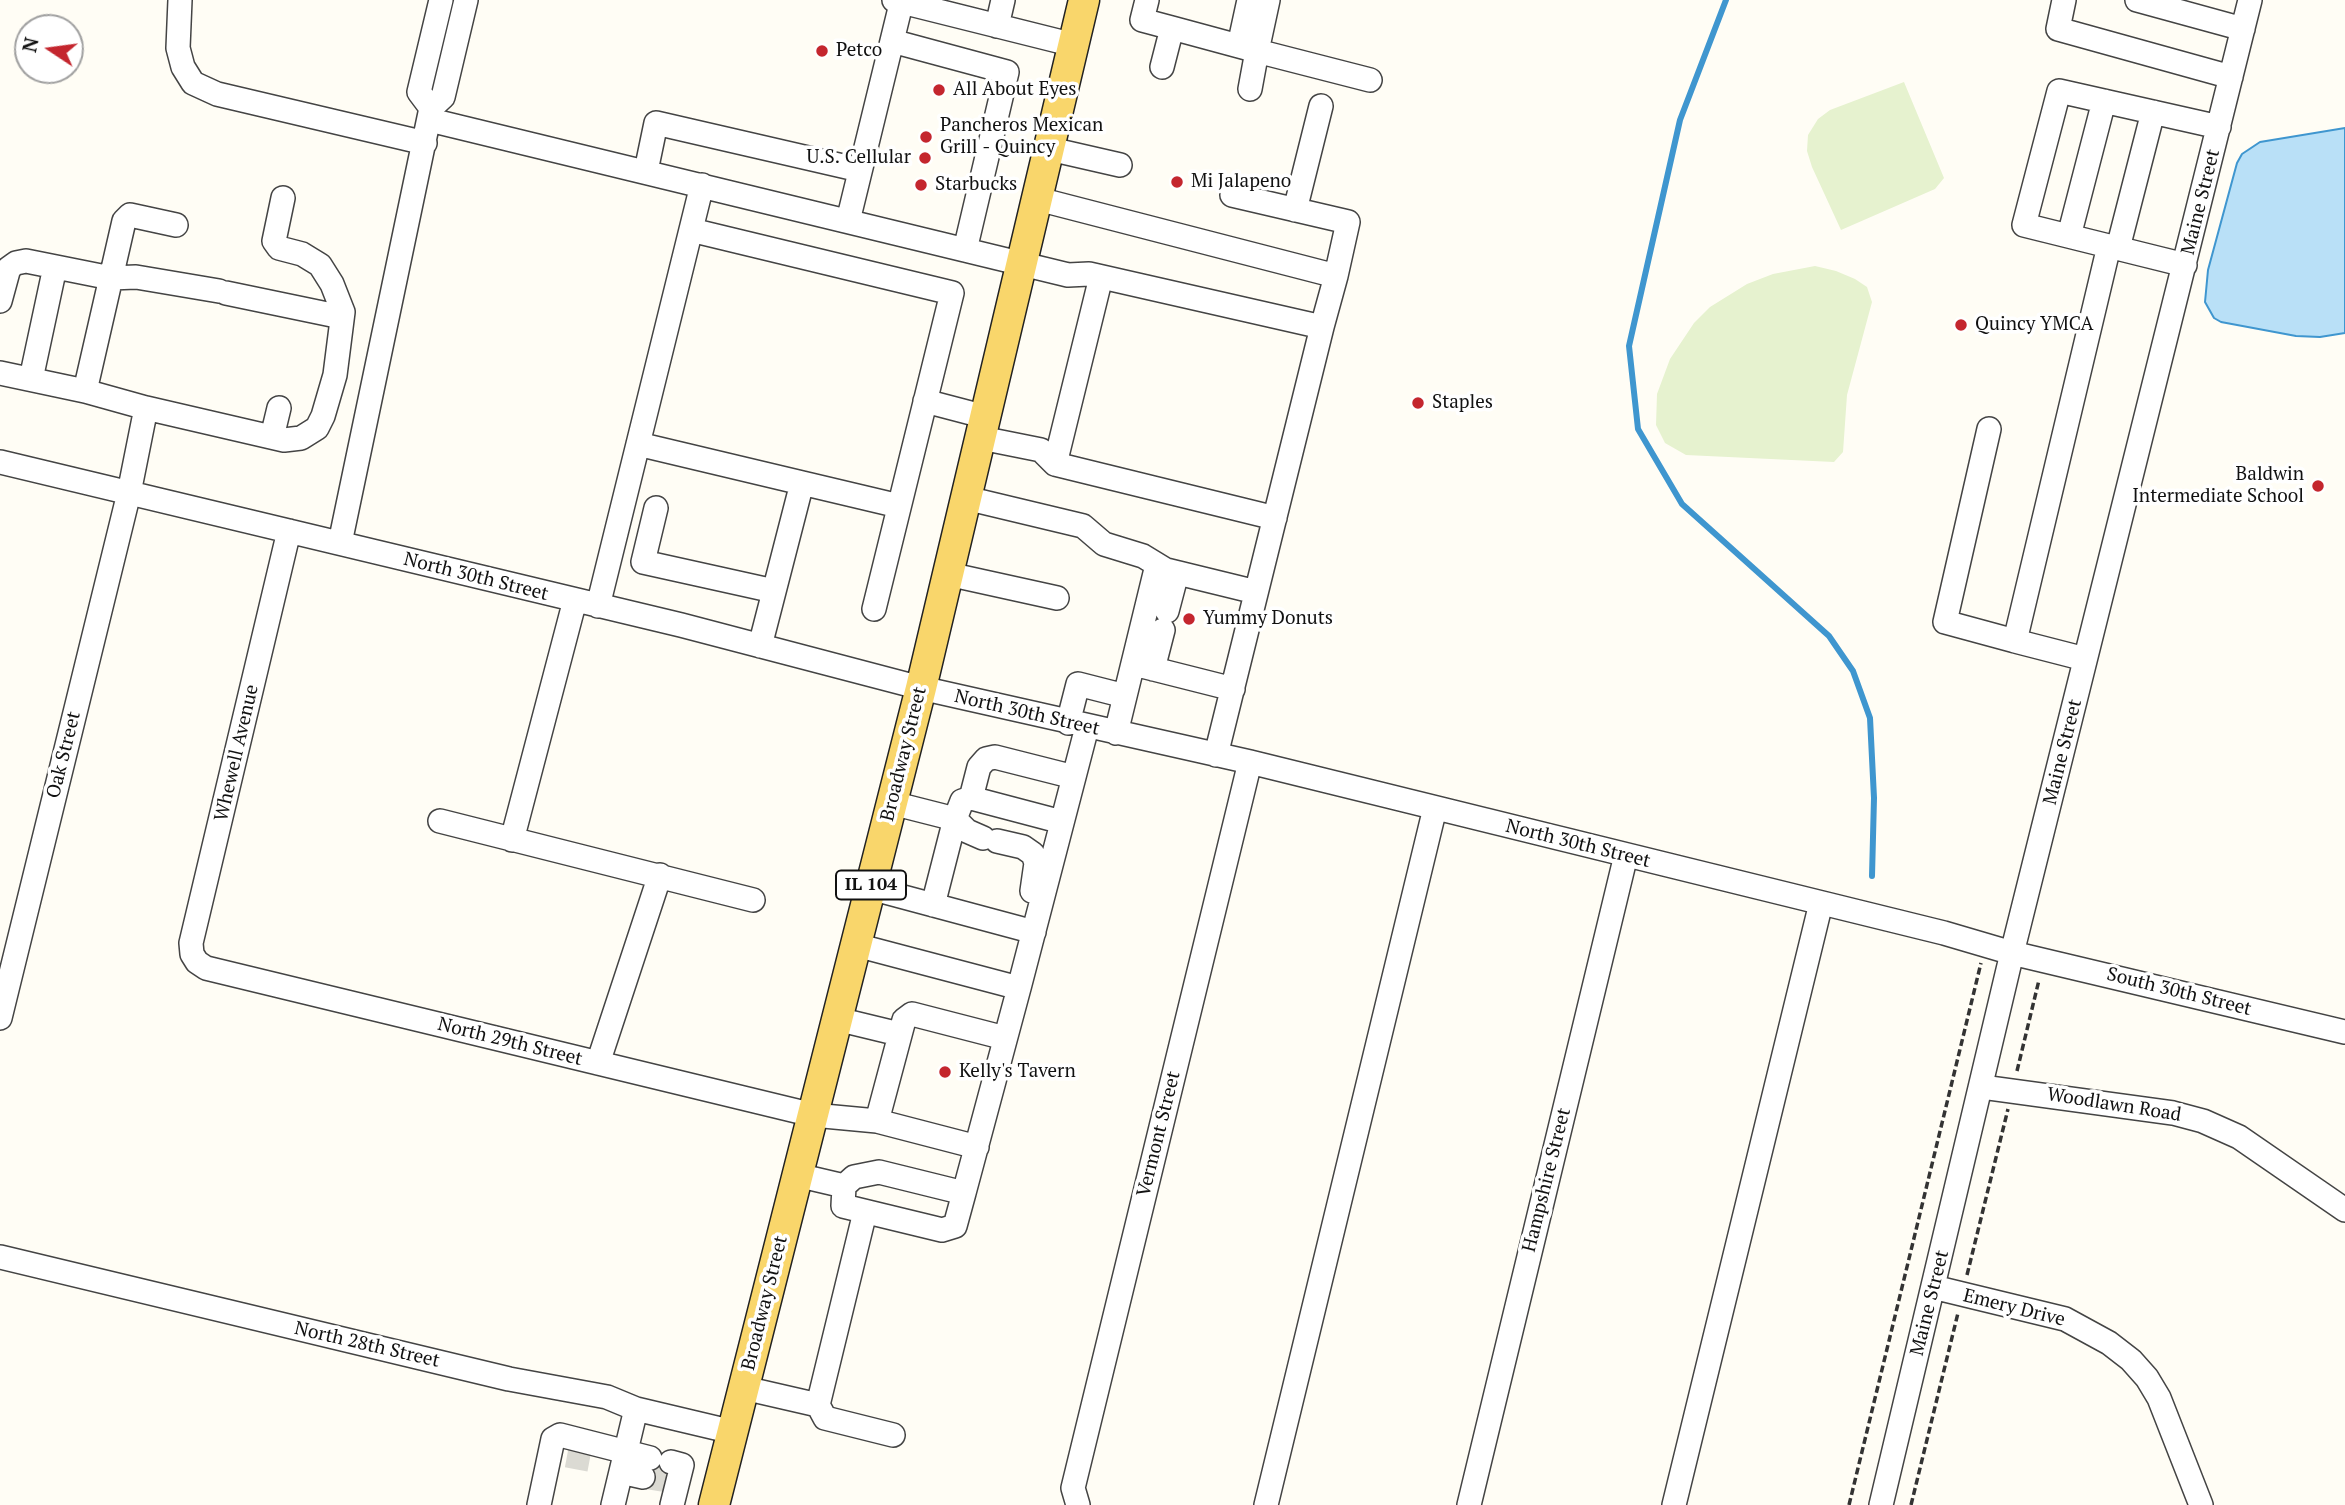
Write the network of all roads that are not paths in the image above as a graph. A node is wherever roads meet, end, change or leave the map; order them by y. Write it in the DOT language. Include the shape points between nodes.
graph roads {
  1 [pos="180,0"];
  2 [pos="441,0"];
  3 [pos="466,0"];
  4 [pos="1003,0"];
  5 [pos="1084,0"];
  6 [pos="1147,0"];
  7 [pos="1249,0"];
  8 [pos="1268,0"];
  9 [pos="2064,0"];
  10 [pos="2137,0"];
  11 [pos="2250,0"];
  12 [pos="909,2"];
  13 [pos="997,26"];
  14 [pos="1171,28"];
  15 [pos="2243,29"];
  16 [pos="892,41"];
  17 [pos="1073,45"];
  18 [pos="1248,48"];
  19 [pos="1161,67"];
  20 [pos="2231,77"];
  21 [pos="1370,80"];
  22 [pos="1250,89"];
  23 [pos="2104,101"];
  24 [pos="1321,106"];
  25 [pos="2153,112"];
  26 [pos="431,114"];
  27 [pos="2219,127"];
  28 [pos="425,143"];
  29 [pos="1049,149"];
  30 [pos="1120,165"];
  31 [pos="860,170"];
  32 [pos="646,171"];
  33 [pos="702,185"];
  34 [pos="1232,195"];
  35 [pos="283,198"];
  36 [pos="1038,199"];
  37 [pos="1295,210"];
  38 [pos="848,220"];
  39 [pos="176,225"];
  40 [pos="691,230"];
  41 [pos="2069,236"];
  42 [pos="2113,247"];
  43 [pos="965,250"];
  44 [pos="1023,264"];
  45 [pos="2185,265"];
  46 [pos="55,267"];
  47 [pos="1336,276"];
  48 [pos="1101,277"];
  49 [pos="111,278"];
  50 [pos="0,301"];
  51 [pos="343,312"];
  52 [pos="1322,327"];
  53 [pos="0,373"];
  54 [pos="31,379"];
  55 [pos="85,391"];
  56 [pos="925,401"];
  57 [pos="146,408"];
  58 [pos="279,408"];
  59 [pos="983,428"];
  60 [pos="1989,429"];
  61 [pos="272,437"];
  62 [pos="638,444"];
  63 [pos="0,462"];
  64 [pos="1055,464"];
  65 [pos="802,483"];
  66 [pos="129,493"];
  67 [pos="966,498"];
  68 [pos="899,506"];
  69 [pos="656,508"];
  70 [pos="1275,518"];
  71 [pos="289,531"];
  72 [pos="340,543"];
  73 [pos="1167,569"];
  74 [pos="948,574"];
  75 [pos="774,591"];
  76 [pos="1256,592"];
  77 [pos="1057,598"];
  78 [pos="575,600"];
  79 [pos="598,606"];
  80 [pos="874,609"];
  81 [pos="2015,641"];
  82 [pos="760,646"];
  83 [pos="2085,659"];
  84 [pos="1143,666"];
  85 [pos="921,688"];
  86 [pos="1233,689"];
  87 [pos="1125,696"];
  88 [pos="1078,725"];
  89 [pos="1116,733"];
  90 [pos="1216,755"];
  91 [pos="1250,762"];
  92 [pos="1074,777"];
  93 [pos="971,798"];
  94 [pos="892,803"];
  95 [pos="1435,808"];
  96 [pos="955,818"];
  97 [pos="440,821"];
  98 [pos="1062,822"];
  99 [pos="512,840"];
  100 [pos="1626,855"];
  101 [pos="660,876"];
  102 [pos="870,888"];
  103 [pos="753,900"];
  104 [pos="1821,903"];
  105 [pos="933,905"];
  106 [pos="1037,921"];
  107 [pos="856,945"];
  108 [pos="2012,953"];
  109 [pos="206,968"];
  110 [pos="1019,988"];
  111 [pos="0,1018"];
  112 [pos="837,1019"];
  113 [pos="2345,1032"];
  114 [pos="899,1034"];
  115 [pos="1005,1038"];
  116 [pos="598,1063"];
  117 [pos="1982,1087"];
  118 [pos="813,1115"];
  119 [pos="877,1121"];
  120 [pos="977,1147"];
  121 [pos="797,1175"];
  122 [pos="844,1186"];
  123 [pos="964,1193"];
  124 [pos="2345,1210"];
  125 [pos="865,1213"];
  126 [pos="0,1257"];
  127 [pos="1933,1287"];
  128 [pos="744,1388"];
  129 [pos="818,1405"];
  130 [pos="636,1409"];
  131 [pos="733,1432"];
  132 [pos="893,1435"];
  133 [pos="599,1462"];
  134 [pos="650,1473"];
  135 [pos="616,1504"];
  136 [pos="539,1505"];
  137 [pos="714,1505"];
  138 [pos="1078,1505"];
  139 [pos="1266,1505"];
  140 [pos="1469,1505"];
  141 [pos="1674,1505"];
  142 [pos="1881,1505"];
  143 [pos="2201,1505"];
  1 -- 28 [label="street" via="178,48 193,83 217,94"];
  2 -- 26 [label="street" via="419,92"];
  3 -- 26 [label="street" via="443,97"];
  4 -- 13 [label="street"];
  5 -- 17 [label="main road, Broadway Street / IL 104"];
  6 -- 14 [label="street" via="1142,20"];
  7 -- 18 [label="street"];
  8 -- 18 [label="street"];
  9 -- 20 [label="street" via="2058,29"];
  10 -- 15 [label="street"];
  11 -- 15 [label="street, Maine Street"];
  12 -- 13 [label="street"];
  12 -- 16 [label="street"];
  13 -- 17 [label="street"];
  14 -- 18 [label="street"];
  14 -- 19 [label="street"];
  15 -- 20 [label="street, Maine Street"];
  16 -- 31 [label="street"];
  16 -- 43 [label="street" via="1007,72"];
  17 -- 29 [label="main road, Broadway Street / IL 104"];
  18 -- 21 [label="street"];
  18 -- 22 [label="street"];
  20 -- 27 [label="street, Maine Street"];
  23 -- 25 [label="street"];
  23 -- 41 [label="street"];
  23 -- 41 [label="street" via="2059,90 2024,225"];
  24 -- 37 [label="street"];
  25 -- 27 [label="street"];
  25 -- 42 [label="street"];
  26 -- 28 [label="street"];
  26 -- 32 [label="street"];
  27 -- 45 [label="street, Maine Street"];
  28 -- 72 [label="street"];
  29 -- 30 [label="street"];
  29 -- 36 [label="main road, Broadway Street / IL 104"];
  31 -- 32 [label="street" via="656,123"];
  31 -- 38 [label="street"];
  32 -- 33 [label="street"];
  33 -- 38 [label="street"];
  33 -- 40 [label="street"];
  34 -- 37 [label="street"];
  35 -- 51 [label="street" via="274,241 279,248 320,265"];
  36 -- 44 [label="main road, Broadway Street / IL 104"];
  36 -- 47 [label="street"];
  37 -- 47 [label="street" via="1348,222"];
  38 -- 43 [label="street"];
  39 -- 49 [label="street" via="130,215 124,221"];
  40 -- 56 [label="street" via="952,293"];
  40 -- 62 [label="street"];
  41 -- 42 [label="street"];
  42 -- 45 [label="street"];
  42 -- 81 [label="street"];
  43 -- 44 [label="street"];
  44 -- 48 [label="street"];
  44 -- 59 [label="main road, Broadway Street / IL 104"];
  45 -- 83 [label="street, Maine Street"];
  46 -- 49 [label="street"];
  46 -- 50 [label="street" via="16,263 9,268"];
  46 -- 54 [label="street"];
  47 -- 52 [label="street"];
  48 -- 52 [label="street"];
  48 -- 64 [label="street"];
  49 -- 51 [label="street" via="136,277 332,315"];
  49 -- 55 [label="street"];
  51 -- 61 [label="street" via="335,375 317,428 301,438"];
  52 -- 70 [label="street"];
  53 -- 54 [label="street"];
  54 -- 55 [label="street"];
  55 -- 57 [label="street"];
  56 -- 59 [label="street"];
  56 -- 68 [label="street"];
  57 -- 61 [label="street"];
  57 -- 66 [label="street, Oak Street"];
  58 -- 61 [label="street"];
  59 -- 64 [label="street" via="1041,450"];
  59 -- 67 [label="main road, Broadway Street / IL 104"];
  60 -- 81 [label="street" via="1945,622"];
  62 -- 65 [label="street"];
  62 -- 79 [label="street"];
  63 -- 66 [label="street, North 30th Street"];
  64 -- 70 [label="street"];
  65 -- 68 [label="street"];
  65 -- 75 [label="street"];
  66 -- 71 [label="street, North 30th Street"];
  66 -- 111 [label="street, Oak Street"];
  67 -- 73 [label="street" via="1083,526 1104,544"];
  67 -- 74 [label="main road, Broadway Street / IL 104"];
  68 -- 80 [label="street"];
  69 -- 75 [label="street" via="643,562"];
  70 -- 76 [label="street"];
  71 -- 72 [label="street, North 30th Street"];
  71 -- 109 [label="street, Whewell Avenue" via="191,943 192,954"];
  72 -- 78 [label="street, North 30th Street"];
  73 -- 76 [label="street"];
  73 -- 84 [label="street"];
  73 -- 84 [label="street" via="1165,621"];
  74 -- 77 [label="street"];
  74 -- 85 [label="main road, Broadway Street / IL 104"];
  75 -- 82 [label="street"];
  76 -- 86 [label="street"];
  78 -- 79 [label="street, North 30th Street"];
  78 -- 99 [label="street"];
  79 -- 82 [label="street, North 30th Street"];
  81 -- 83 [label="street"];
  82 -- 85 [label="street, North 30th Street"];
  83 -- 108 [label="street, Maine Street"];
  84 -- 86 [label="street"];
  84 -- 87 [label="street"];
  85 -- 88 [label="street, North 30th Street"];
  85 -- 94 [label="main road, Broadway Street / IL 104"];
  86 -- 90 [label="street"];
  87 -- 88 [label="street" via="1078,684"];
  87 -- 89 [label="street"];
  88 -- 89 [label="street, North 30th Street"];
  88 -- 92 [label="street"];
  89 -- 90 [label="street, North 30th Street"];
  90 -- 91 [label="street, North 30th Street"];
  91 -- 95 [label="street, North 30th Street"];
  91 -- 138 [label="street, Vermont Street" via="1073,1488"];
  92 -- 93 [label="street" via="986,758"];
  92 -- 98 [label="street"];
  93 -- 96 [label="street" via="962,801"];
  93 -- 98 [label="street"];
  94 -- 96 [label="street"];
  94 -- 102 [label="main road, Broadway Street / IL 104"];
  95 -- 100 [label="street, North 30th Street"];
  95 -- 139 [label="street"];
  96 -- 105 [label="street"];
  96 -- 106 [label="street" via="967,831 1033,854 1031,890"];
  97 -- 99 [label="street"];
  98 -- 106 [label="street"];
  99 -- 101 [label="street"];
  100 -- 104 [label="street, North 30th Street"];
  100 -- 140 [label="street, Hampshire Street"];
  101 -- 103 [label="street"];
  101 -- 116 [label="street"];
  102 -- 105 [label="street"];
  102 -- 107 [label="main road, Broadway Street / IL 104"];
  104 -- 108 [label="street, North 30th Street"];
  104 -- 141 [label="street"];
  105 -- 106 [label="street"];
  106 -- 110 [label="street"];
  107 -- 110 [label="street"];
  107 -- 112 [label="main road, Broadway Street / IL 104"];
  108 -- 113 [label="street, South 30th Street"];
  108 -- 117 [label="street, Maine Street"];
  109 -- 116 [label="street, North 29th Street"];
  110 -- 115 [label="street"];
  112 -- 114 [label="street"];
  112 -- 118 [label="main road, Broadway Street / IL 104"];
  114 -- 115 [label="street" via="912,1014"];
  114 -- 119 [label="street"];
  115 -- 120 [label="street"];
  116 -- 118 [label="street, North 29th Street"];
  117 -- 124 [label="street, Woodlawn Road" via="2174,1112 2203,1121 2238,1137"];
  117 -- 127 [label="street, Maine Street"];
  118 -- 119 [label="street, North 29th Street"];
  118 -- 121 [label="main road, Broadway Street / IL 104"];
  119 -- 120 [label="street, North 29th Street"];
  120 -- 123 [label="street"];
  121 -- 122 [label="street"];
  121 -- 128 [label="main road, Broadway Street / IL 104"];
  122 -- 123 [label="street" via="854,1177 879,1172"];
  122 -- 125 [label="street" via="843,1206"];
  123 -- 125 [label="street" via="955,1226 943,1230"];
  125 -- 129 [label="street"];
  126 -- 130 [label="street, North 28th Street" via="509,1379 607,1397"];
  127 -- 142 [label="street, Maine Street"];
  127 -- 143 [label="street, Emery Drive" via="2065,1319 2131,1360 2159,1398"];
  128 -- 129 [label="street"];
  128 -- 131 [label="main road, Broadway Street / IL 104"];
  129 -- 132 [label="street" via="825,1418"];
  130 -- 131 [label="street, North 28th Street"];
  130 -- 134 [label="street"];
  131 -- 137 [label="main road, Broadway Street / IL 104"];
  133 -- 134 [label="street"];
  134 -- 135 [label="street"];
  134 -- 136 [label="street" via="560,1435 552,1439 558,1454"];
}
